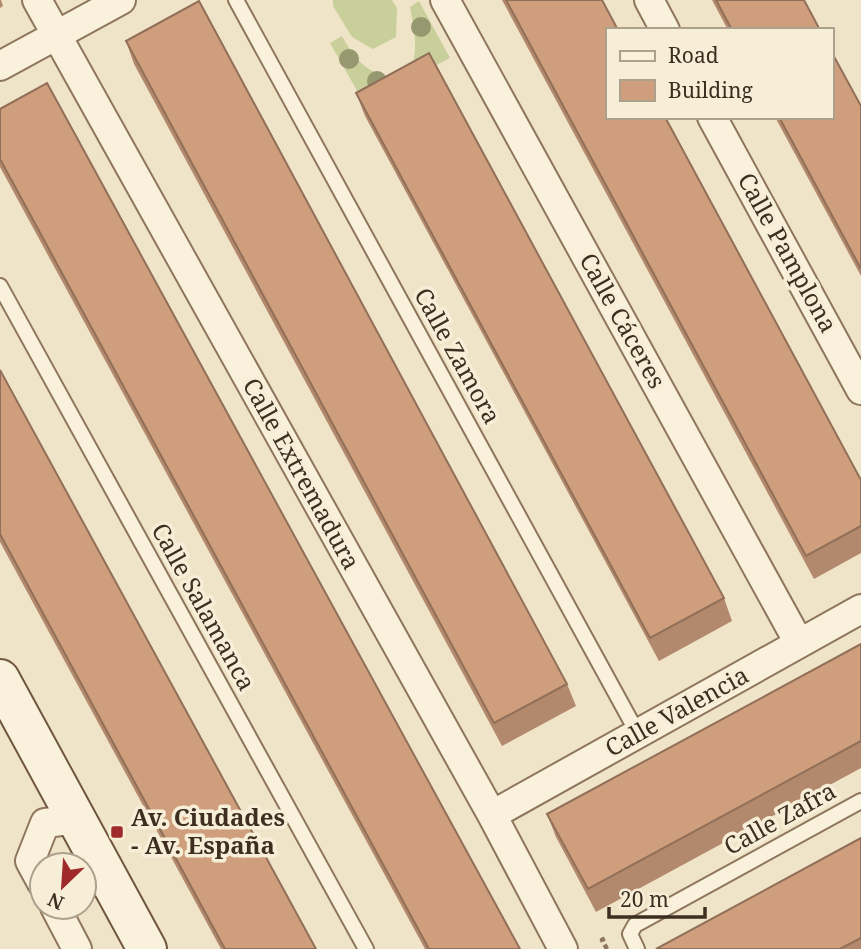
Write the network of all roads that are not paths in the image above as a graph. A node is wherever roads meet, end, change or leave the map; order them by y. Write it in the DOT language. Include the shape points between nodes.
graph roads {
  1 [pos="37,0"];
  2 [pos="121,0"];
  3 [pos="236,0"];
  4 [pos="445,0"];
  5 [pos="649,0"];
  6 [pos="664,28"];
  7 [pos="56,36"];
  8 [pos="0,66"];
  9 [pos="713,119"];
  10 [pos="0,286"];
  11 [pos="861,390"];
  12 [pos="861,609"];
  13 [pos="799,643"];
  14 [pos="0,679"];
  15 [pos="638,734"];
  16 [pos="861,801"];
  17 [pos="492,815"];
  18 [pos="78,819"];
  19 [pos="34,851"];
  20 [pos="63,921"];
  21 [pos="78,949"];
  22 [pos="147,949"];
  23 [pos="366,949"];
  24 [pos="563,949"];
  25 [pos="637,949"];
  1 -- 7 [label="street, Calle Extremadura"];
  2 -- 7 [label="street"];
  3 -- 15 [label="lane, Calle Zamora"];
  4 -- 13 [label="street, Calle Cáceres"];
  5 -- 6 [label="street"];
  7 -- 8 [label="street"];
  7 -- 17 [label="street, Calle Extremadura"];
  9 -- 11 [label="street, Calle Pamplona"];
  10 -- 23 [label="lane, Calle Salamanca"];
  12 -- 13 [label="street, Calle Valencia"];
  13 -- 15 [label="street, Calle Valencia"];
  14 -- 18 [label="street"];
  15 -- 17 [label="street, Calle Valencia"];
  16 -- 25 [label="lane, Calle Zafra" via="635,925 630,934"];
  17 -- 24 [label="street, Calle Extremadura"];
  18 -- 19 [label="street" via="45,822"];
  18 -- 22 [label="street"];
  20 -- 21 [label="street"];
}
